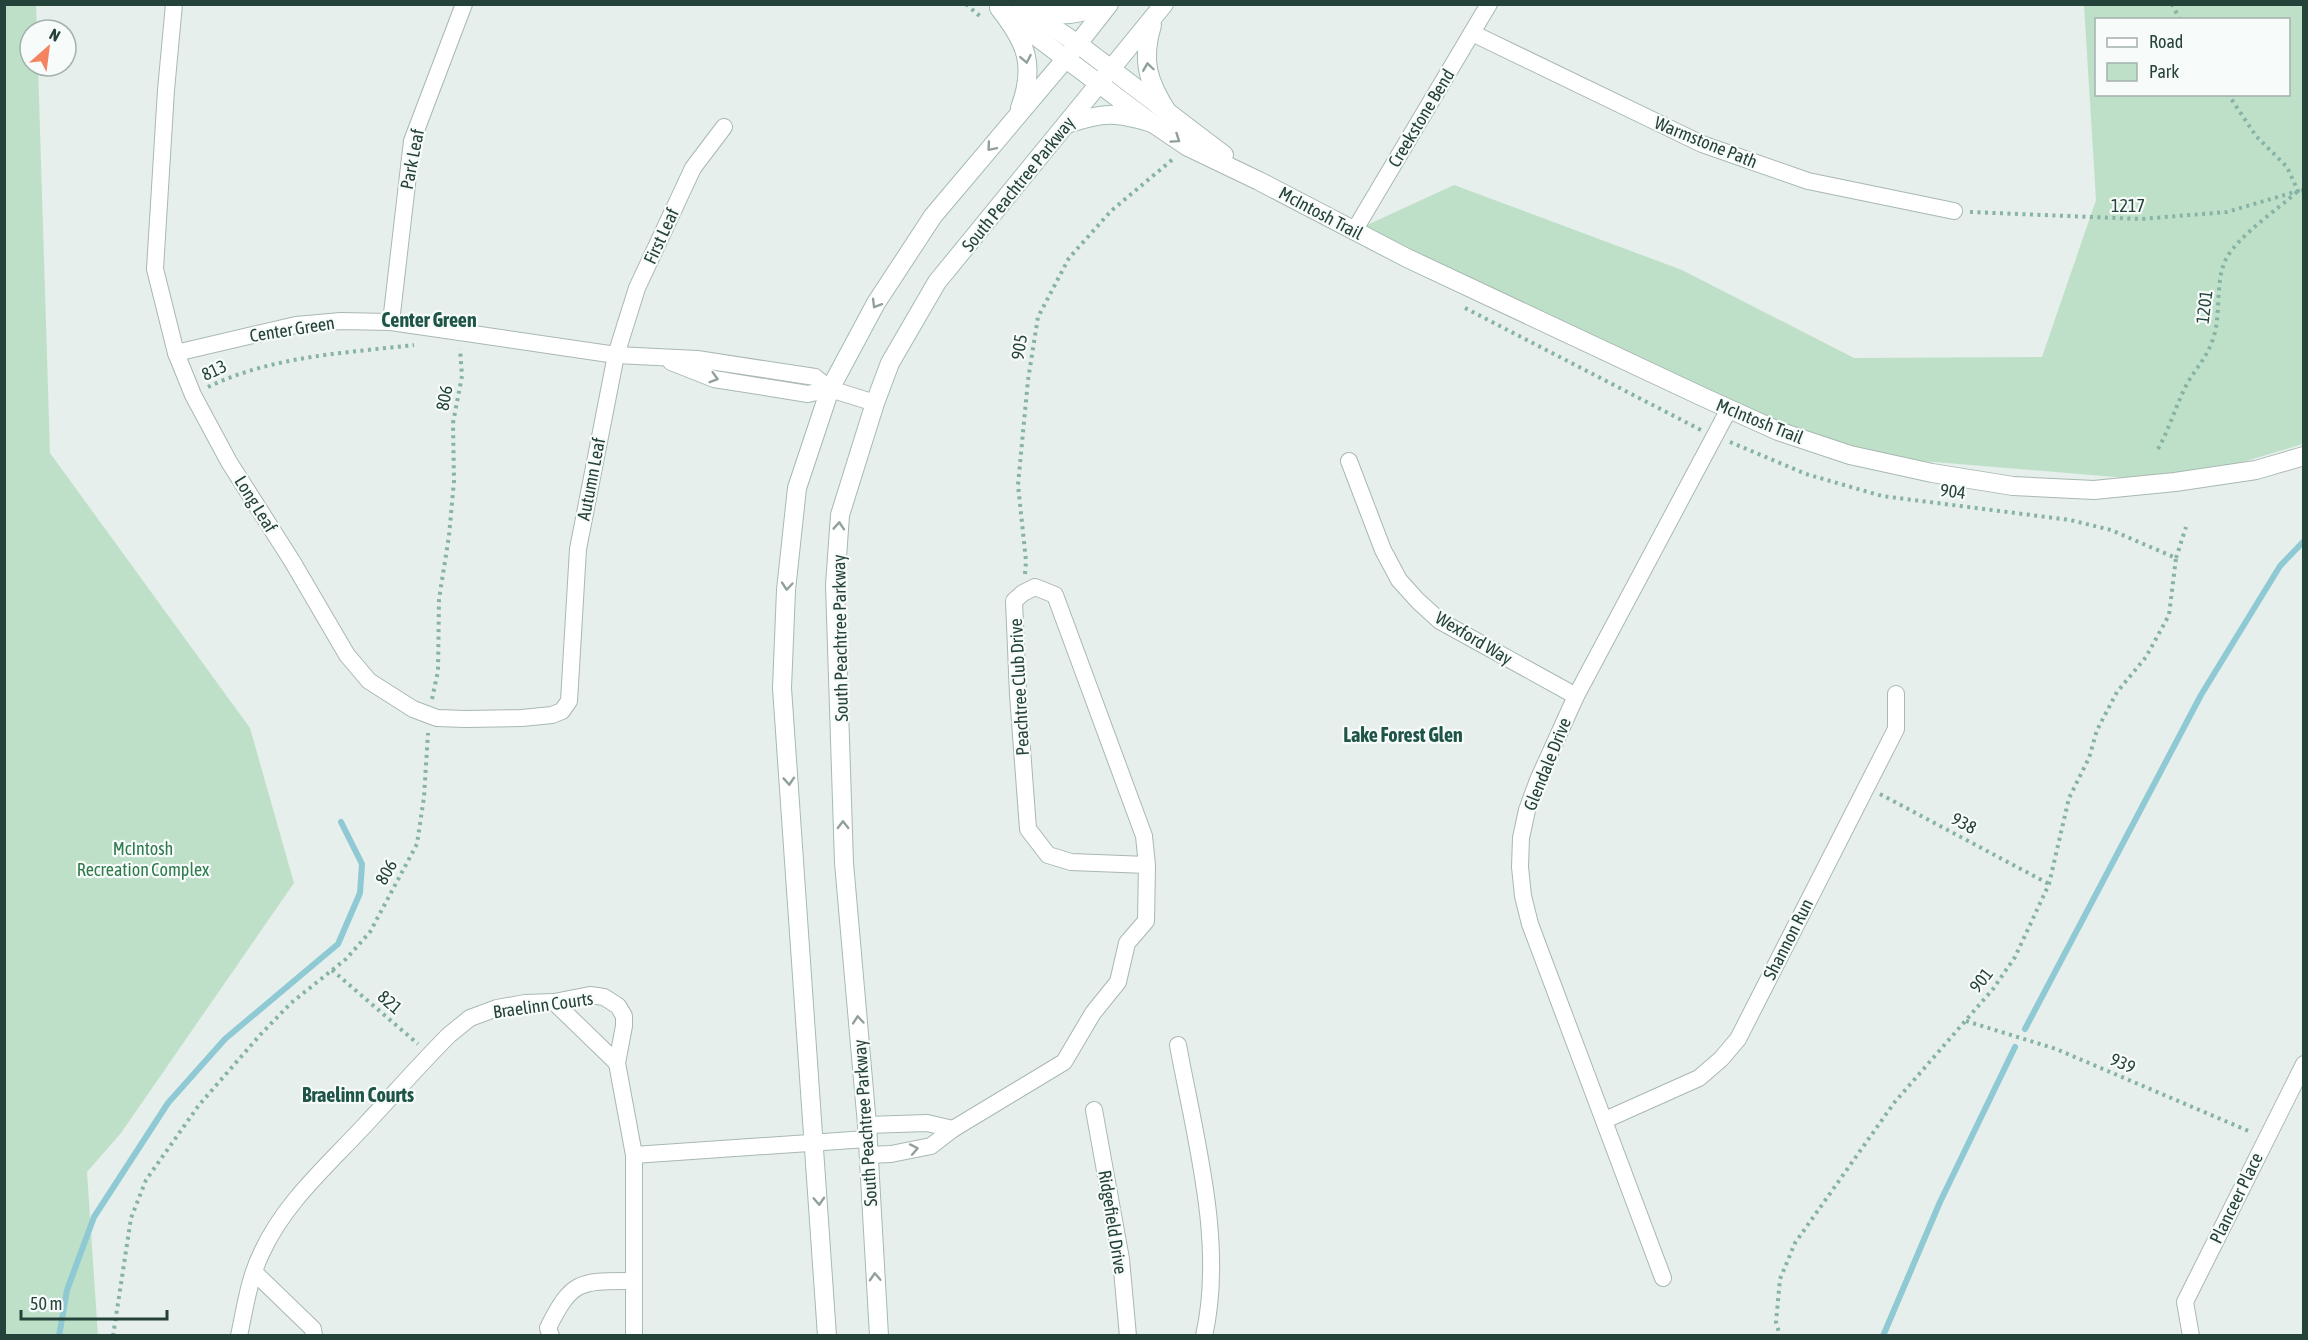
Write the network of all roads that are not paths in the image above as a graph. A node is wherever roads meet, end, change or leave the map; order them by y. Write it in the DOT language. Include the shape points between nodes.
graph roads {
  1 [pos="174,4"];
  2 [pos="464,4"];
  3 [pos="1019,4"];
  4 [pos="1107,4"];
  5 [pos="1489,4"];
  6 [pos="996,6"];
  7 [pos="1159,11"];
  8 [pos="1472,33"];
  9 [pos="1078,44"];
  10 [pos="1065,59"];
  11 [pos="1112,69"];
  12 [pos="1100,84"];
  13 [pos="1168,113"];
  14 [pos="1017,115"];
  15 [pos="1152,123"];
  16 [pos="1067,124"];
  17 [pos="724,127"];
  18 [pos="1259,181"];
  19 [pos="1954,211"];
  20 [pos="1354,231"];
  21 [pos="391,322"];
  22 [pos="176,353"];
  23 [pos="616,355"];
  24 [pos="830,389"];
  25 [pos="875,403"];
  26 [pos="1730,409"];
  27 [pos="2304,456"];
  28 [pos="1349,461"];
  29 [pos="575,604"];
  30 [pos="1896,694"];
  31 [pos="1576,696"];
  32 [pos="1147,865"];
  33 [pos="554,1002"];
  34 [pos="1178,1045"];
  35 [pos="617,1063"];
  36 [pos="2304,1064"];
  37 [pos="1094,1110"];
  38 [pos="1605,1120"];
  39 [pos="953,1129"];
  40 [pos="867,1139"];
  41 [pos="815,1143"];
  42 [pos="634,1155"];
  43 [pos="254,1272"];
  44 [pos="1663,1278"];
  45 [pos="633,1281"];
  46 [pos="239,1335"];
  47 [pos="314,1335"];
  48 [pos="550,1335"];
  49 [pos="634,1335"];
  50 [pos="827,1335"];
  51 [pos="879,1335"];
  52 [pos="1128,1335"];
  53 [pos="1204,1335"];
  54 [pos="2191,1335"];
  1 -- 22 [label="street, Long Leaf" via="155,269"];
  2 -- 21 [label="street, Park Leaf" via="412,141"];
  3 -- 4 [label="main road" via="1059,16"];
  3 -- 9 [label="main road, McIntosh Trail"];
  4 -- 9 [label="main road"];
  5 -- 8 [label="street, Creekstone Bend"];
  6 -- 10 [label="main road, McIntosh Trail"];
  6 -- 14 [label="main road, one-way" via="1017,31 1027,59 1028,88"];
  7 -- 11 [label="main road, South Peachtree Parkway"];
  13 -- 7 [label="main road, one-way" via="1154,92 1146,67 1147,42"];
  8 -- 19 [label="street, Warmstone Path" via="1702,144 1808,181"];
  8 -- 20 [label="street, Creekstone Bend"];
  9 -- 10 [label="main road"];
  9 -- 11 [label="main road, McIntosh Trail"];
  10 -- 12 [label="main road, McIntosh Trail"];
  10 -- 14 [label="main road"];
  11 -- 12 [label="main road, South Peachtree Parkway"];
  11 -- 13 [label="main road, McIntosh Trail"];
  12 -- 15 [label="main road, McIntosh Trail"];
  12 -- 16 [label="main road, South Peachtree Parkway"];
  13 -- 18 [label="main road, McIntosh Trail"];
  14 -- 24 [label="main road, one-way" via="933,216 876,303"];
  15 -- 16 [label="main road" via="1124,114 1095,115"];
  15 -- 18 [label="main road, McIntosh Trail, one-way" via="1188,147"];
  16 -- 25 [label="main road, South Peachtree Parkway" via="937,282 890,363"];
  17 -- 23 [label="street, First Leaf" via="693,168 637,288"];
  18 -- 20 [label="main road, McIntosh Trail"];
  20 -- 26 [label="main road, McIntosh Trail"];
  21 -- 22 [label="street, Center Green" via="296,325"];
  21 -- 23 [label="street, Center Green"];
  22 -- 29 [label="street, Long Leaf" via="193,395 229,462 347,656 369,681 406,705 437,717 466,719 522,718 562,711 569,701"];
  23 -- 24 [label="street, Center Green" via="659,357 714,380 808,394"];
  23 -- 29 [label="street, Autumn Leaf" via="578,549"];
  24 -- 25 [label="street"];
  24 -- 41 [label="main road, one-way" via="797,488 786,590 782,688"];
  40 -- 25 [label="main road, South Peachtree Parkway, one-way" via="844,863 835,585 840,515"];
  26 -- 27 [label="main road, McIntosh Trail" via="1778,431 1850,455 2013,486 2094,490 2175,482 2256,470"];
  26 -- 31 [label="street, Glendale Drive"];
  28 -- 31 [label="street, Wexford Way" via="1383,550 1399,580 1418,602 1440,621"];
  30 -- 38 [label="street, Shannon Run" via="1896,729 1738,1039 1699,1077"];
  31 -- 38 [label="street, Glendale Drive" via="1527,810 1520,867 1530,924"];
  32 -- 32 [label="street, Peachtree Club Drive" via="1071,862 1048,855 1028,829 1014,601 1035,586 1055,595 1144,836"];
  32 -- 39 [label="street, Peachtree Club Drive" via="1146,921 1127,943 1118,982 1093,1013 1064,1062"];
  33 -- 35 [label="street"];
  33 -- 35 [label="street, Braelinn Courts" via="590,995 604,997 618,1006 624,1026"];
  33 -- 43 [label="street, Braelinn Courts" via="497,1008 471,1018 449,1035 299,1195 262,1251"];
  34 -- 53 [label="street" via="1209,1214 1211,1306"];
  35 -- 42 [label="street, Braelinn Courts"];
  36 -- 54 [label="street, Planceer Place" via="2185,1302"];
  37 -- 52 [label="street, Ridgefield Drive" via="1121,1258"];
  38 -- 44 [label="street, Glendale Drive"];
  39 -- 40 [label="street" via="927,1123"];
  40 -- 39 [label="street, Peachtree Club Drive, one-way" via="891,1154 932,1146"];
  40 -- 41 [label="street"];
  51 -- 40 [label="main road, South Peachtree Parkway, one-way"];
  41 -- 42 [label="street"];
  41 -- 50 [label="main road, one-way"];
  42 -- 45 [label="street, Braelinn Courts"];
  43 -- 46 [label="street, Braelinn Courts"];
  43 -- 47 [label="street" via="313,1329"];
  45 -- 48 [label="street" via="580,1285 561,1301 548,1328"];
  45 -- 49 [label="street, Braelinn Courts"];
}
